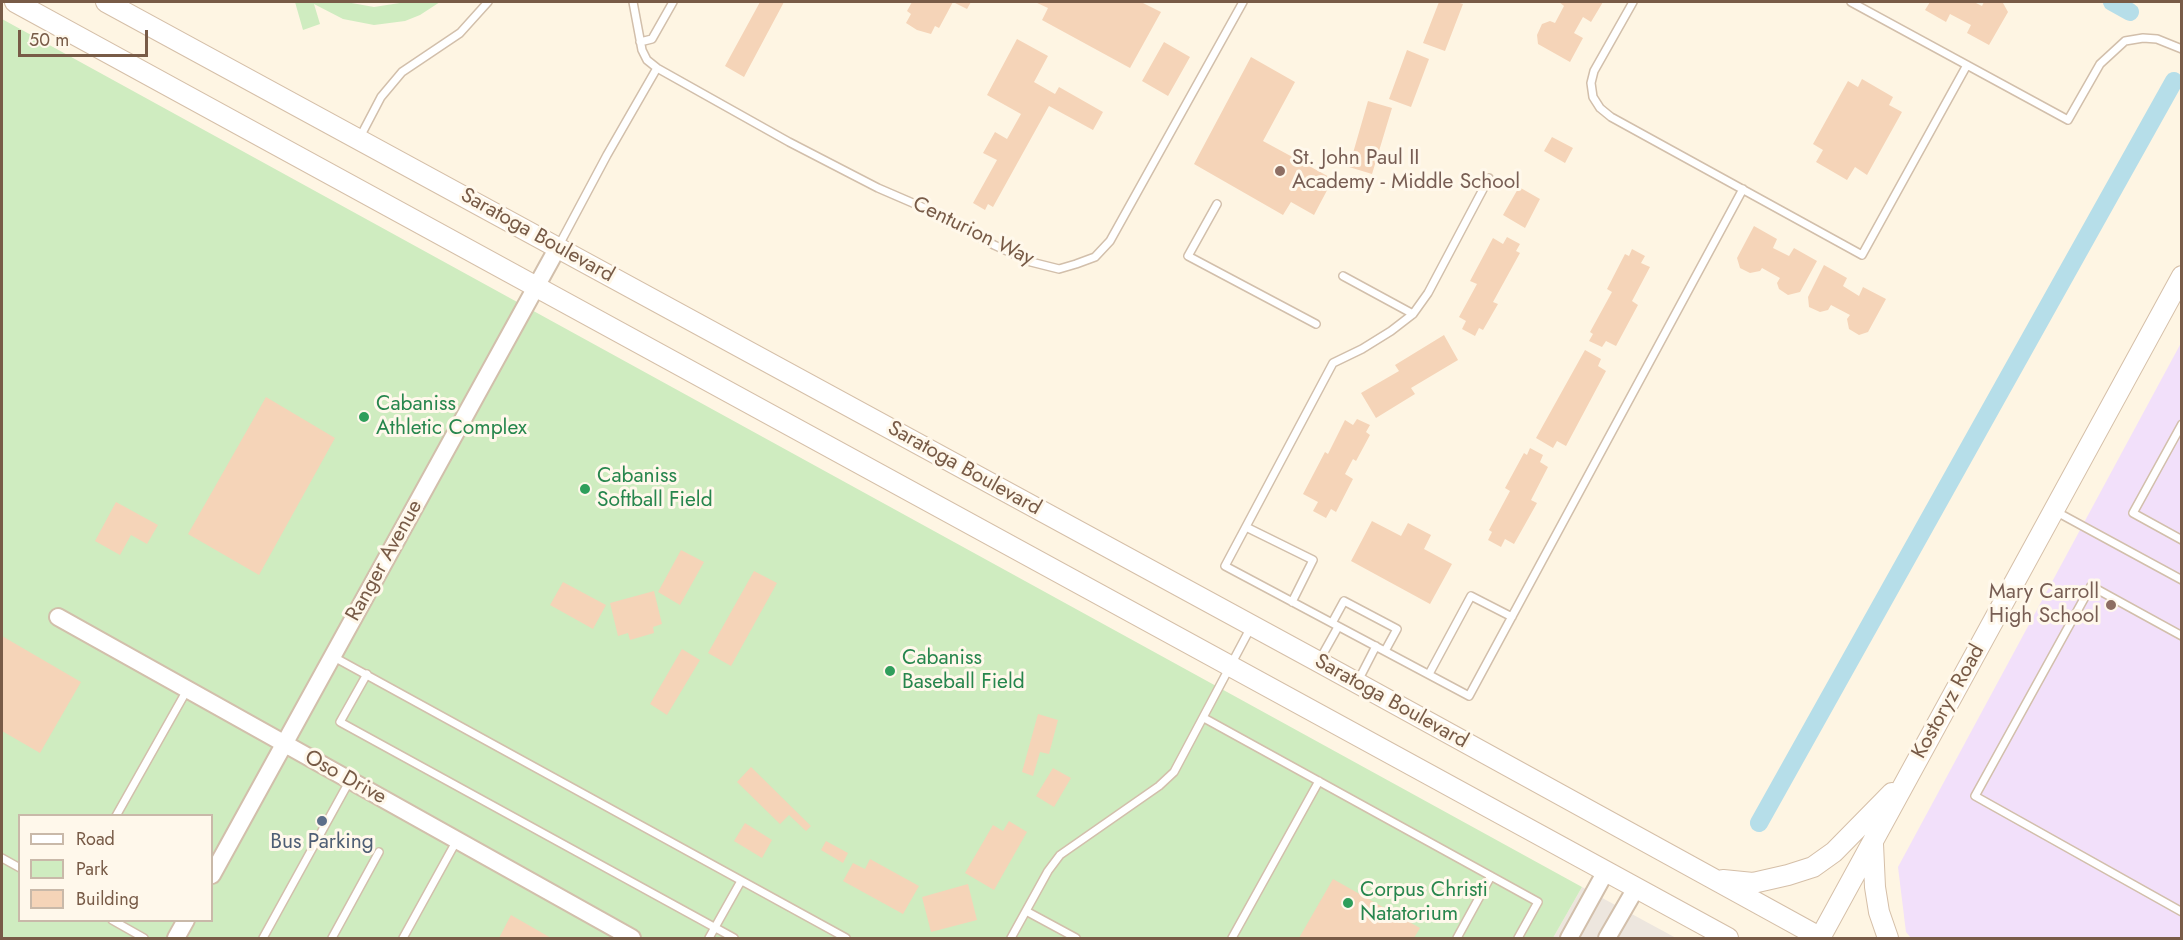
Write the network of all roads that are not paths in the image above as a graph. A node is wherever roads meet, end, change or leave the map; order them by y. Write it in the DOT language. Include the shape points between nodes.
graph roads {
  1 [pos="15,2"];
  2 [pos="106,2"];
  3 [pos="488,2"];
  4 [pos="633,2"];
  5 [pos="674,2"];
  6 [pos="1243,2"];
  7 [pos="1633,2"];
  8 [pos="1851,2"];
  9 [pos="640,42"];
  10 [pos="2181,49"];
  11 [pos="1967,66"];
  12 [pos="657,68"];
  13 [pos="358,139"];
  14 [pos="1489,178"];
  15 [pos="1743,189"];
  16 [pos="1217,204"];
  17 [pos="558,247"];
  18 [pos="1343,276"];
  19 [pos="2181,276"];
  20 [pos="536,287"];
  21 [pos="1413,314"];
  22 [pos="1316,324"];
  23 [pos="2181,424"];
  24 [pos="2054,510"];
  25 [pos="1246,527"];
  26 [pos="2181,540"];
  27 [pos="2181,580"];
  28 [pos="1292,602"];
  29 [pos="58,617"];
  30 [pos="1512,617"];
  31 [pos="1335,625"];
  32 [pos="1252,627"];
  33 [pos="2181,636"];
  34 [pos="1376,646"];
  35 [pos="1385,651"];
  36 [pos="332,656"];
  37 [pos="1319,662"];
  38 [pos="1231,667"];
  39 [pos="367,674"];
  40 [pos="1429,674"];
  41 [pos="1357,683"];
  42 [pos="187,689"];
  43 [pos="1204,718"];
  44 [pos="284,743"];
  45 [pos="1909,776"];
  46 [pos="350,780"];
  47 [pos="1320,782"];
  48 [pos="117,814"];
  49 [pos="457,840"];
  50 [pos="1873,842"];
  51 [pos="380,852"];
  52 [pos="2,858"];
  53 [pos="18,867"];
  54 [pos="1606,871"];
  55 [pos="213,873"];
  56 [pos="1491,876"];
  57 [pos="1713,879"];
  58 [pos="741,881"];
  59 [pos="1636,888"];
  60 [pos="1026,911"];
  61 [pos="2181,912"];
  62 [pos="114,922"];
  63 [pos="185,922"];
  64 [pos="715,928"];
  65 [pos="1821,938"];
  66 [pos="144,939"];
  67 [pos="176,939"];
  68 [pos="263,939"];
  69 [pos="332,939"];
  70 [pos="403,939"];
  71 [pos="632,939"];
  72 [pos="709,939"];
  73 [pos="734,939"];
  74 [pos="846,939"];
  75 [pos="1011,939"];
  76 [pos="1076,939"];
  77 [pos="1232,939"];
  78 [pos="1457,939"];
  79 [pos="1518,939"];
  80 [pos="1569,939"];
  81 [pos="1607,939"];
  82 [pos="1728,939"];
  83 [pos="1888,939"];
  1 -- 20 [label="main road"];
  2 -- 13 [label="main road, Saratoga Boulevard"];
  3 -- 13 [label="lane" via="460,33 402,72 381,97"];
  4 -- 9 [label="lane, Centurion Way"];
  5 -- 9 [label="lane" via="652,39"];
  6 -- 12 [label="lane, Centurion Way" via="1110,241 1095,257 1059,268 1031,262 878,188"];
  7 -- 15 [label="lane" via="1594,71 1593,97 1611,117"];
  8 -- 11 [label="lane"];
  9 -- 12 [label="lane, Centurion Way" via="647,60"];
  10 -- 11 [label="lane" via="2157,39 2125,40 2100,64 2068,120"];
  11 -- 15 [label="lane" via="1862,255"];
  12 -- 17 [label="lane"];
  13 -- 17 [label="main road, Saratoga Boulevard"];
  14 -- 21 [label="lane"];
  15 -- 30 [label="lane"];
  16 -- 22 [label="lane" via="1188,255"];
  17 -- 20 [label="street, Ranger Avenue"];
  17 -- 32 [label="main road, Saratoga Boulevard"];
  18 -- 21 [label="lane"];
  19 -- 24 [label="main road, Kostoryz Road"];
  20 -- 36 [label="street, Ranger Avenue"];
  20 -- 38 [label="main road"];
  21 -- 25 [label="lane" via="1362,349 1333,363"];
  23 -- 26 [label="lane" via="2133,513"];
  24 -- 27 [label="lane"];
  24 -- 45 [label="main road, Kostoryz Road"];
  25 -- 28 [label="lane" via="1225,567"];
  25 -- 28 [label="lane" via="1313,560"];
  28 -- 31 [label="lane"];
  29 -- 42 [label="street, Oso Drive"];
  30 -- 40 [label="lane" via="1471,596"];
  30 -- 40 [label="lane" via="1470,696"];
  31 -- 34 [label="lane"];
  31 -- 35 [label="lane" via="1344,601 1397,629"];
  31 -- 37 [label="lane"];
  32 -- 37 [label="main road, Saratoga Boulevard"];
  32 -- 38 [label="lane"];
  33 -- 61 [label="lane" via="2091,586 1975,796"];
  34 -- 35 [label="lane"];
  34 -- 41 [label="lane"];
  35 -- 40 [label="lane"];
  36 -- 39 [label="lane"];
  36 -- 44 [label="street, Ranger Avenue"];
  37 -- 41 [label="main road, Saratoga Boulevard"];
  38 -- 43 [label="lane"];
  38 -- 54 [label="main road"];
  39 -- 58 [label="lane"];
  39 -- 64 [label="lane" via="340,722"];
  41 -- 57 [label="main road, Saratoga Boulevard"];
  42 -- 44 [label="street, Oso Drive"];
  42 -- 48 [label="lane"];
  43 -- 47 [label="lane"];
  43 -- 60 [label="lane" via="1174,772 1060,855"];
  44 -- 46 [label="street, Oso Drive"];
  44 -- 55 [label="street, Ranger Avenue"];
  45 -- 50 [label="main road, Kostoryz Road"];
  45 -- 57 [label="main road" via="1834,852 1813,867 1753,883"];
  46 -- 49 [label="street, Oso Drive"];
  46 -- 68 [label="lane"];
  47 -- 56 [label="lane"];
  47 -- 77 [label="lane"];
  49 -- 70 [label="lane"];
  49 -- 71 [label="street, Oso Drive"];
  50 -- 65 [label="main road, Kostoryz Road"];
  50 -- 83 [label="main road" via="1875,887"];
  51 -- 69 [label="lane"];
  52 -- 53 [label="lane"];
  54 -- 59 [label="main road"];
  54 -- 80 [label="street"];
  56 -- 78 [label="lane"];
  56 -- 79 [label="lane" via="1538,902"];
  57 -- 65 [label="main road, Saratoga Boulevard"];
  58 -- 64 [label="lane"];
  58 -- 74 [label="lane"];
  59 -- 81 [label="street"];
  59 -- 82 [label="main road"];
  60 -- 75 [label="lane"];
  60 -- 76 [label="lane"];
  62 -- 66 [label="lane"];
  63 -- 67 [label="street"];
  64 -- 72 [label="lane"];
  64 -- 73 [label="lane"];
}
